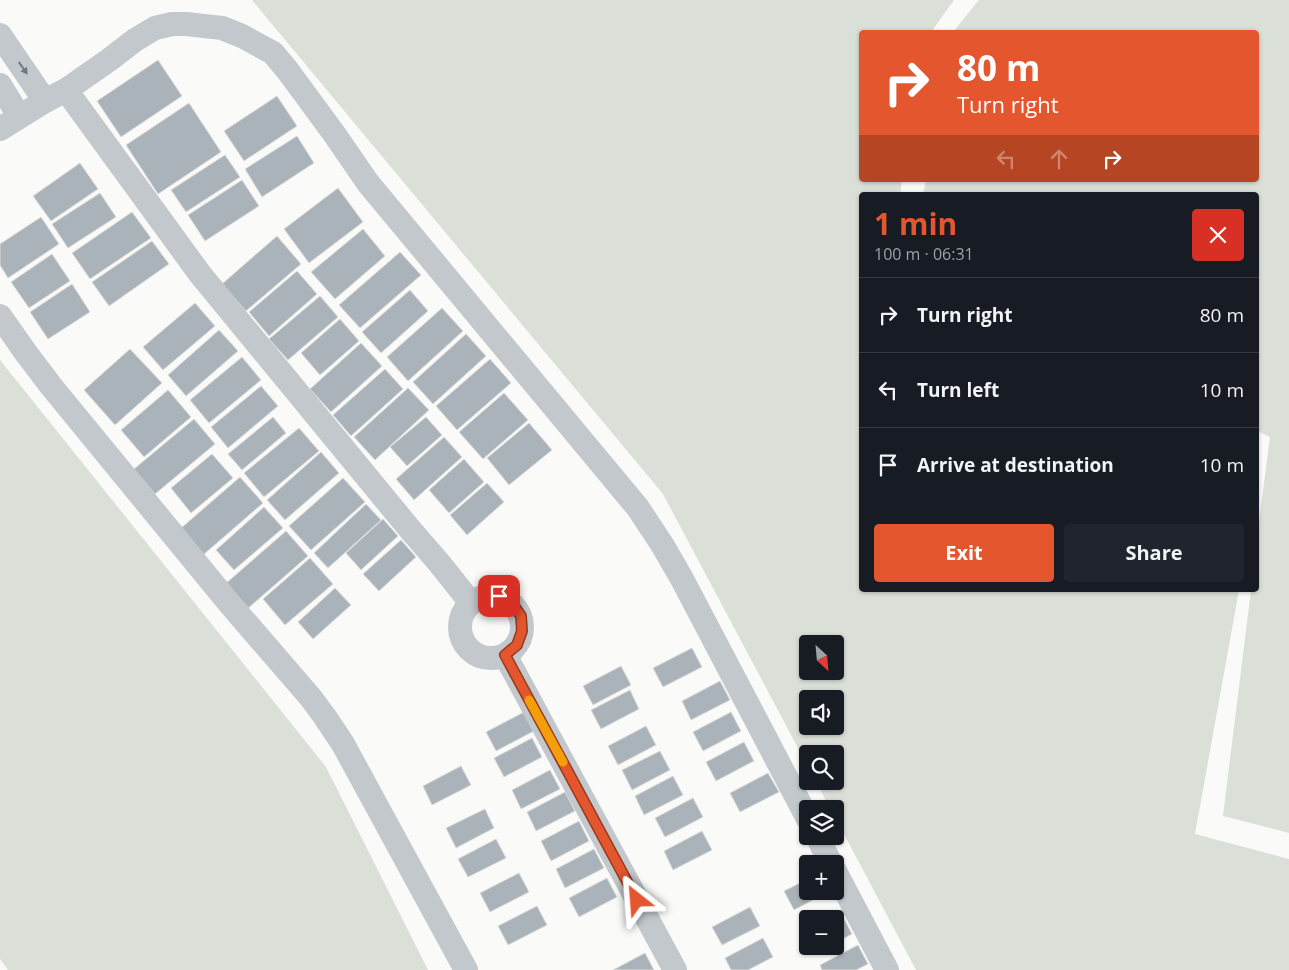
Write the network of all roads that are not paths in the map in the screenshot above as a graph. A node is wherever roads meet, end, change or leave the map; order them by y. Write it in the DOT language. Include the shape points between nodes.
graph roads {
  1 [pos="0,36"];
  2 [pos="0,85"];
  3 [pos="66,90"];
  4 [pos="45,101"];
  5 [pos="10,123"];
  6 [pos="0,316"];
  7 [pos="470,603"];
  8 [pos="505,655"];
  9 [pos="799,802"];
  10 [pos="844,888"];
  11 [pos="466,970"];
  12 [pos="675,970"];
  13 [pos="887,970"];
  1 -- 4 [label="street, one-way"];
  2 -- 5 [label="street"];
  3 -- 4 [label="street"];
  3 -- 7 [label="street" via="200,274"];
  3 -- 9 [label="street" via="142,36 155,28 172,24 222,28 273,53 368,184 638,508 682,579"];
  4 -- 5 [label="street"];
  6 -- 11 [label="street" via="51,386 325,717 343,744"];
  7 -- 8 [label="street" via="460,623 465,644 483,656"];
  7 -- 8 [label="street" via="484,596 499,596 512,603 521,616 522,631 517,645"];
  8 -- 12 [label="street"];
  10 -- 13 [label="street"];
}
